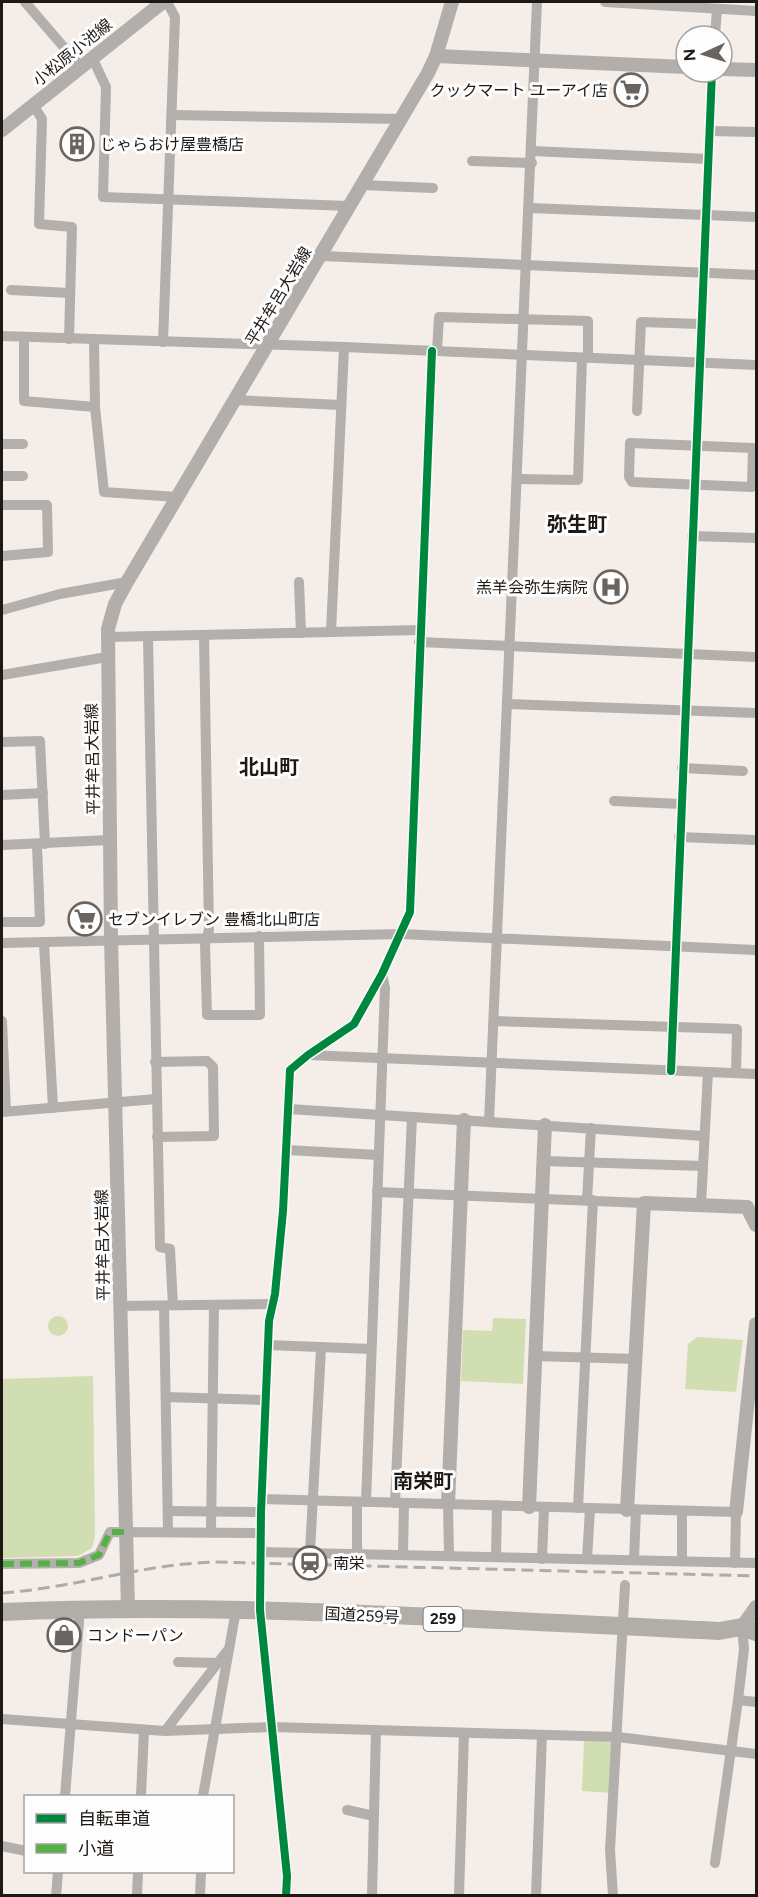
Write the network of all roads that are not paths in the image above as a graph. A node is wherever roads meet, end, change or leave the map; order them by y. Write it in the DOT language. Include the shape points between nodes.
graph roads {
  1 [pos="25,2"];
  2 [pos="165,2"];
  3 [pos="452,2"];
  4 [pos="537,2"];
  5 [pos="605,2"];
  6 [pos="667,3"];
  7 [pos="712,6"];
  8 [pos="756,11"];
  9 [pos="714,24"];
  10 [pos="436,56"];
  11 [pos="92,57"];
  12 [pos="534,60"];
  13 [pos="80,66"];
  14 [pos="674,66"];
  15 [pos="734,69"];
  16 [pos="756,70"];
  17 [pos="712,84"];
  18 [pos="33,105"];
  19 [pos="172,114"];
  20 [pos="402,119"];
  21 [pos="2,130"];
  22 [pos="710,131"];
  23 [pos="756,132"];
  24 [pos="532,151"];
  25 [pos="709,159"];
  26 [pos="472,161"];
  27 [pos="531,163"];
  28 [pos="361,185"];
  29 [pos="433,188"];
  30 [pos="170,200"];
  31 [pos="348,206"];
  32 [pos="530,208"];
  33 [pos="706,215"];
  34 [pos="756,217"];
  35 [pos="322,256"];
  36 [pos="527,265"];
  37 [pos="703,273"];
  38 [pos="756,275"];
  39 [pos="11,290"];
  40 [pos="70,293"];
  41 [pos="524,320"];
  42 [pos="701,324"];
  43 [pos="2,336"];
  44 [pos="24,337"];
  45 [pos="69,339"];
  46 [pos="94,340"];
  47 [pos="163,342"];
  48 [pos="268,344"];
  49 [pos="344,346"];
  50 [pos="434,351"];
  51 [pos="522,355"];
  52 [pos="585,358"];
  53 [pos="639,360"];
  54 [pos="700,363"];
  55 [pos="756,365"];
  56 [pos="235,400"];
  57 [pos="341,405"];
  58 [pos="95,407"];
  59 [pos="637,411"];
  60 [pos="2,444"];
  61 [pos="23,444"];
  62 [pos="696,445"];
  63 [pos="2,476"];
  64 [pos="23,476"];
  65 [pos="517,479"];
  66 [pos="694,485"];
  67 [pos="177,497"];
  68 [pos="2,505"];
  69 [pos="692,536"];
  70 [pos="756,538"];
  71 [pos="2,556"];
  72 [pos="127,582"];
  73 [pos="299,582"];
  74 [pos="2,610"];
  75 [pos="420,630"];
  76 [pos="331,632"];
  77 [pos="301,633"];
  78 [pos="204,635"];
  79 [pos="107,637"];
  80 [pos="148,637"];
  81 [pos="419,642"];
  82 [pos="510,647"];
  83 [pos="687,655"];
  84 [pos="107,657"];
  85 [pos="756,657"];
  86 [pos="2,675"];
  87 [pos="507,704"];
  88 [pos="685,711"];
  89 [pos="756,713"];
  90 [pos="2,742"];
  91 [pos="682,768"];
  92 [pos="743,771"];
  93 [pos="44,793"];
  94 [pos="2,795"];
  95 [pos="614,801"];
  96 [pos="681,804"];
  97 [pos="680,837"];
  98 [pos="109,840"];
  99 [pos="756,840"];
  100 [pos="41,844"];
  101 [pos="2,845"];
  102 [pos="2,922"];
  103 [pos="400,934"];
  104 [pos="207,936"];
  105 [pos="259,936"];
  106 [pos="152,938"];
  107 [pos="498,938"];
  108 [pos="111,939"];
  109 [pos="2,943"];
  110 [pos="44,943"];
  111 [pos="675,946"];
  112 [pos="756,950"];
  113 [pos="382,974"];
  114 [pos="2,1021"];
  115 [pos="494,1021"];
  116 [pos="673,1027"];
  117 [pos="308,1055"];
  118 [pos="382,1058"];
  119 [pos="155,1062"];
  120 [pos="493,1062"];
  121 [pos="671,1071"];
  122 [pos="708,1072"];
  123 [pos="736,1073"];
  124 [pos="756,1074"];
  125 [pos="156,1099"];
  126 [pos="116,1101"];
  127 [pos="53,1108"];
  128 [pos="289,1109"];
  129 [pos="4,1111"];
  130 [pos="380,1114"];
  131 [pos="412,1117"];
  132 [pos="464,1120"];
  133 [pos="489,1122"];
  134 [pos="545,1125"];
  135 [pos="591,1128"];
  136 [pos="704,1136"];
  137 [pos="157,1137"];
  138 [pos="287,1150"];
  139 [pos="378,1155"];
  140 [pos="543,1161"];
  141 [pos="589,1161"];
  142 [pos="703,1166"];
  143 [pos="377,1192"];
  144 [pos="408,1193"];
  145 [pos="460,1195"];
  146 [pos="542,1198"];
  147 [pos="590,1200"];
  148 [pos="644,1203"];
  149 [pos="701,1205"];
  150 [pos="756,1225"];
  151 [pos="271,1304"];
  152 [pos="168,1305"];
  153 [pos="214,1305"];
  154 [pos="119,1306"];
  155 [pos="756,1323"];
  156 [pos="268,1345"];
  157 [pos="321,1348"];
  158 [pos="371,1349"];
  159 [pos="535,1356"];
  160 [pos="585,1356"];
  161 [pos="636,1359"];
  162 [pos="166,1397"];
  163 [pos="214,1399"];
  164 [pos="265,1400"];
  165 [pos="261,1499"];
  166 [pos="313,1501"];
  167 [pos="362,1502"];
  168 [pos="400,1503"];
  169 [pos="448,1504"];
  170 [pos="496,1505"];
  171 [pos="529,1507"];
  172 [pos="544,1508"];
  173 [pos="578,1508"];
  174 [pos="590,1509"];
  175 [pos="631,1510"];
  176 [pos="682,1511"];
  177 [pos="168,1512"];
  178 [pos="212,1512"];
  179 [pos="261,1512"];
  180 [pos="736,1512"];
  181 [pos="168,1531"];
  182 [pos="211,1531"];
  183 [pos="125,1532"];
  184 [pos="260,1533"];
  185 [pos="260,1552"];
  186 [pos="310,1552"];
  187 [pos="357,1553"];
  188 [pos="403,1554"];
  189 [pos="449,1556"];
  190 [pos="496,1557"];
  191 [pos="587,1558"];
  192 [pos="542,1559"];
  193 [pos="634,1560"];
  194 [pos="682,1561"];
  195 [pos="735,1563"];
  196 [pos="756,1563"];
  197 [pos="2,1564"];
  198 [pos="625,1585"];
  199 [pos="756,1607"];
  200 [pos="128,1608"];
  201 [pos="80,1609"];
  202 [pos="236,1610"];
  203 [pos="260,1610"];
  204 [pos="2,1612"];
  205 [pos="625,1627"];
  206 [pos="749,1629"];
  207 [pos="229,1648"];
  208 [pos="178,1662"];
  209 [pos="218,1663"];
  210 [pos="738,1700"];
  211 [pos="756,1702"];
  212 [pos="2,1719"];
  213 [pos="72,1724"];
  214 [pos="272,1727"];
  215 [pos="144,1730"];
  216 [pos="214,1730"];
  217 [pos="376,1730"];
  218 [pos="165,1731"];
  219 [pos="464,1733"];
  220 [pos="542,1735"];
  221 [pos="618,1737"];
  222 [pos="731,1750"];
  223 [pos="756,1754"];
  224 [pos="65,1795"];
  225 [pos="141,1795"];
  226 [pos="203,1795"];
  227 [pos="347,1810"];
  228 [pos="374,1816"];
  229 [pos="2,1846"];
  230 [pos="24,1851"];
  231 [pos="715,1863"];
  232 [pos="58,1873"];
  233 [pos="138,1873"];
  234 [pos="201,1873"];
  235 [pos="56,1896"];
  236 [pos="137,1896"];
  237 [pos="200,1896"];
  238 [pos="286,1896"];
  239 [pos="372,1896"];
  240 [pos="459,1896"];
  241 [pos="536,1896"];
  242 [pos="613,1896"];
  1 -- 13 [label="street"];
  2 -- 11 [label="main road, 小松原小池線"];
  2 -- 19 [label="street" via="175,17"];
  3 -- 10 [label="main road, 平井牟呂大岩線"];
  4 -- 12 [label="street"];
  5 -- 6 [label="street"];
  6 -- 7 [label="street"];
  7 -- 8 [label="street"];
  7 -- 9 [label="street"];
  10 -- 12 [label="main road"];
  10 -- 20 [label="main road, 平井牟呂大岩線"];
  11 -- 13 [label="main road, 小松原小池線"];
  11 -- 30 [label="street" via="106,87 103,197"];
  12 -- 14 [label="main road"];
  12 -- 24 [label="street"];
  13 -- 18 [label="main road, 小松原小池線"];
  15 -- 16 [label="main road"];
  17 -- 22 [label="street"];
  18 -- 21 [label="main road, 小松原小池線"];
  18 -- 40 [label="street" via="42,119 39,224 72,226"];
  19 -- 20 [label="street"];
  19 -- 30 [label="street"];
  20 -- 28 [label="main road, 平井牟呂大岩線"];
  22 -- 23 [label="street"];
  22 -- 25 [label="street"];
  24 -- 25 [label="street"];
  24 -- 27 [label="street"];
  25 -- 33 [label="street"];
  26 -- 27 [label="street"];
  27 -- 32 [label="street"];
  28 -- 29 [label="street"];
  28 -- 31 [label="main road, 平井牟呂大岩線"];
  30 -- 31 [label="street"];
  30 -- 47 [label="street"];
  31 -- 35 [label="main road, 平井牟呂大岩線"];
  32 -- 33 [label="street"];
  32 -- 36 [label="street"];
  33 -- 34 [label="street"];
  33 -- 37 [label="street"];
  35 -- 36 [label="street"];
  35 -- 48 [label="main road, 平井牟呂大岩線"];
  36 -- 37 [label="street"];
  36 -- 41 [label="street"];
  37 -- 38 [label="street"];
  37 -- 42 [label="street"];
  39 -- 40 [label="street"];
  40 -- 45 [label="street"];
  41 -- 50 [label="street" via="439,317"];
  41 -- 51 [label="street"];
  41 -- 52 [label="street" via="588,321"];
  42 -- 53 [label="street" via="641,321"];
  42 -- 54 [label="street"];
  43 -- 44 [label="street"];
  44 -- 45 [label="street"];
  44 -- 58 [label="street" via="24,401"];
  45 -- 46 [label="street"];
  46 -- 47 [label="street"];
  46 -- 58 [label="street"];
  47 -- 48 [label="street"];
  48 -- 49 [label="street"];
  48 -- 56 [label="main road, 平井牟呂大岩線"];
  49 -- 50 [label="street"];
  49 -- 57 [label="street"];
  50 -- 51 [label="street"];
  50 -- 75 [label="street"];
  51 -- 52 [label="street"];
  51 -- 65 [label="street"];
  52 -- 53 [label="street"];
  52 -- 65 [label="street" via="578,480"];
  53 -- 54 [label="street"];
  53 -- 59 [label="street"];
  54 -- 55 [label="street"];
  54 -- 62 [label="street"];
  56 -- 57 [label="street"];
  56 -- 67 [label="main road, 平井牟呂大岩線"];
  57 -- 76 [label="street"];
  58 -- 67 [label="street" via="104,492"];
  60 -- 61 [label="street"];
  62 -- 66 [label="street"];
  62 -- 66 [label="street" via="753,448 752,487"];
  62 -- 66 [label="street" via="630,443 632,482"];
  63 -- 64 [label="street"];
  65 -- 82 [label="street"];
  66 -- 69 [label="street"];
  67 -- 72 [label="main road, 平井牟呂大岩線"];
  68 -- 71 [label="street" via="47,505 48,552"];
  69 -- 70 [label="street"];
  69 -- 83 [label="street"];
  72 -- 74 [label="street"];
  72 -- 79 [label="main road, 平井牟呂大岩線" via="110,617"];
  73 -- 77 [label="street"];
  75 -- 76 [label="street"];
  75 -- 81 [label="street"];
  76 -- 77 [label="street"];
  77 -- 78 [label="street"];
  78 -- 80 [label="street"];
  78 -- 104 [label="street"];
  79 -- 80 [label="street"];
  79 -- 84 [label="main road, 平井牟呂大岩線"];
  80 -- 106 [label="street"];
  81 -- 82 [label="street"];
  81 -- 103 [label="street" via="410,912"];
  82 -- 83 [label="street"];
  82 -- 87 [label="street"];
  83 -- 85 [label="street"];
  83 -- 88 [label="street"];
  84 -- 86 [label="street"];
  84 -- 98 [label="main road, 平井牟呂大岩線"];
  87 -- 88 [label="street"];
  87 -- 107 [label="street"];
  88 -- 89 [label="street"];
  88 -- 91 [label="street"];
  90 -- 93 [label="street" via="40,741"];
  91 -- 92 [label="street"];
  91 -- 96 [label="street"];
  93 -- 94 [label="street"];
  93 -- 100 [label="street"];
  95 -- 96 [label="street"];
  96 -- 97 [label="street"];
  97 -- 99 [label="street"];
  97 -- 111 [label="street"];
  98 -- 100 [label="street"];
  98 -- 108 [label="main road, 平井牟呂大岩線"];
  100 -- 101 [label="street"];
  100 -- 102 [label="street" via="40,922"];
  103 -- 105 [label="street"];
  103 -- 107 [label="street"];
  103 -- 113 [label="street"];
  104 -- 105 [label="street"];
  104 -- 105 [label="street" via="207,1016 260,1015"];
  104 -- 106 [label="street"];
  106 -- 108 [label="street"];
  106 -- 119 [label="street"];
  107 -- 111 [label="street"];
  107 -- 115 [label="street"];
  108 -- 110 [label="street"];
  108 -- 126 [label="main road, 平井牟呂大岩線"];
  109 -- 110 [label="street"];
  110 -- 127 [label="street"];
  111 -- 112 [label="street"];
  111 -- 116 [label="street"];
  113 -- 117 [label="street" via="354,1024"];
  113 -- 118 [label="street"];
  114 -- 129 [label="street"];
  115 -- 116 [label="street"];
  115 -- 120 [label="street"];
  116 -- 121 [label="street"];
  116 -- 123 [label="street" via="737,1029"];
  117 -- 118 [label="street"];
  117 -- 128 [label="street" via="290,1070"];
  118 -- 120 [label="street"];
  118 -- 130 [label="street"];
  119 -- 125 [label="street"];
  119 -- 137 [label="street" via="207,1061 213,1067 214,1136"];
  120 -- 121 [label="street"];
  120 -- 133 [label="street"];
  121 -- 122 [label="street"];
  122 -- 123 [label="street"];
  122 -- 136 [label="street"];
  123 -- 124 [label="street"];
  125 -- 126 [label="street"];
  125 -- 137 [label="street"];
  126 -- 127 [label="street"];
  126 -- 154 [label="main road, 平井牟呂大岩線"];
  127 -- 129 [label="street"];
  128 -- 130 [label="street"];
  128 -- 138 [label="street"];
  130 -- 131 [label="street"];
  130 -- 139 [label="street"];
  131 -- 132 [label="street"];
  131 -- 144 [label="street"];
  132 -- 133 [label="street"];
  132 -- 145 [label="main road"];
  133 -- 134 [label="street"];
  134 -- 135 [label="street"];
  134 -- 140 [label="main road"];
  135 -- 136 [label="street"];
  135 -- 141 [label="street"];
  136 -- 142 [label="street"];
  137 -- 152 [label="street" via="160,1247 170,1249"];
  138 -- 139 [label="street"];
  138 -- 151 [label="street"];
  139 -- 143 [label="street"];
  140 -- 141 [label="street"];
  140 -- 146 [label="main road"];
  141 -- 142 [label="street"];
  141 -- 147 [label="street"];
  142 -- 149 [label="street"];
  143 -- 144 [label="street"];
  143 -- 158 [label="street"];
  144 -- 145 [label="street"];
  144 -- 168 [label="street"];
  145 -- 146 [label="street"];
  145 -- 169 [label="main road"];
  146 -- 147 [label="street"];
  146 -- 159 [label="main road"];
  147 -- 148 [label="street"];
  147 -- 160 [label="street"];
  148 -- 149 [label="main road"];
  148 -- 161 [label="main road"];
  149 -- 150 [label="main road" via="747,1207"];
  151 -- 153 [label="street"];
  151 -- 156 [label="street"];
  152 -- 153 [label="street"];
  152 -- 154 [label="street"];
  152 -- 162 [label="street"];
  153 -- 163 [label="street"];
  154 -- 183 [label="main road, 平井牟呂大岩線"];
  155 -- 180 [label="main road"];
  156 -- 157 [label="street"];
  156 -- 164 [label="street"];
  157 -- 158 [label="street"];
  157 -- 166 [label="street"];
  158 -- 167 [label="street"];
  159 -- 160 [label="street"];
  159 -- 171 [label="main road"];
  160 -- 161 [label="street"];
  160 -- 173 [label="street"];
  161 -- 175 [label="main road"];
  162 -- 163 [label="street"];
  162 -- 177 [label="street"];
  163 -- 164 [label="street"];
  163 -- 178 [label="street"];
  164 -- 165 [label="street"];
  165 -- 166 [label="street"];
  165 -- 179 [label="street"];
  166 -- 167 [label="street"];
  166 -- 186 [label="street"];
  167 -- 168 [label="street"];
  167 -- 187 [label="street"];
  168 -- 169 [label="street"];
  168 -- 188 [label="street"];
  169 -- 170 [label="street"];
  169 -- 189 [label="street"];
  170 -- 171 [label="street"];
  170 -- 190 [label="street"];
  171 -- 172 [label="street"];
  172 -- 173 [label="street"];
  172 -- 192 [label="street"];
  173 -- 174 [label="street"];
  174 -- 175 [label="street"];
  174 -- 191 [label="street"];
  175 -- 176 [label="street"];
  175 -- 193 [label="street"];
  176 -- 180 [label="street"];
  176 -- 194 [label="street"];
  177 -- 178 [label="street"];
  177 -- 181 [label="street"];
  178 -- 179 [label="street"];
  178 -- 182 [label="street"];
  179 -- 184 [label="street"];
  180 -- 195 [label="street"];
  181 -- 182 [label="street"];
  181 -- 183 [label="street"];
  182 -- 184 [label="street"];
  183 -- 197 [label="street" via="110,1532 99,1555 79,1563"];
  183 -- 200 [label="main road, 平井牟呂大岩線"];
  184 -- 185 [label="street"];
  185 -- 186 [label="street"];
  185 -- 203 [label="street"];
  186 -- 187 [label="street"];
  187 -- 188 [label="street"];
  188 -- 189 [label="street"];
  189 -- 190 [label="street"];
  190 -- 192 [label="street"];
  191 -- 192 [label="street"];
  191 -- 193 [label="street"];
  193 -- 194 [label="street"];
  194 -- 195 [label="street"];
  195 -- 196 [label="street"];
  198 -- 205 [label="street"];
  199 -- 206 [label="main road"];
  200 -- 201 [label="highway, 国道259号 / 259"];
  200 -- 202 [label="highway, 国道259号 / 259"];
  201 -- 204 [label="highway, 国道259号 / 259"];
  201 -- 213 [label="street"];
  202 -- 203 [label="highway, 国道259号 / 259"];
  202 -- 207 [label="street"];
  203 -- 205 [label="highway, 国道259号 / 259"];
  203 -- 214 [label="street"];
  205 -- 206 [label="highway, 国道259号 / 259"];
  205 -- 221 [label="street"];
  206 -- 210 [label="street"];
  207 -- 209 [label="street"];
  207 -- 216 [label="street"];
  208 -- 209 [label="street"];
  209 -- 218 [label="street"];
  210 -- 211 [label="street"];
  210 -- 222 [label="street"];
  212 -- 213 [label="street"];
  213 -- 215 [label="street"];
  213 -- 224 [label="street"];
  214 -- 216 [label="street"];
  214 -- 217 [label="street"];
  214 -- 238 [label="street"];
  215 -- 218 [label="street"];
  215 -- 225 [label="street"];
  216 -- 218 [label="street"];
  216 -- 226 [label="street"];
  217 -- 219 [label="street"];
  217 -- 228 [label="street"];
  219 -- 220 [label="street"];
  219 -- 240 [label="street"];
  220 -- 221 [label="street"];
  220 -- 241 [label="street"];
  221 -- 222 [label="street"];
  221 -- 242 [label="street" via="610,1850"];
  222 -- 223 [label="street"];
  222 -- 231 [label="street"];
  227 -- 228 [label="street"];
  228 -- 239 [label="street"];
  229 -- 230 [label="street"];
  232 -- 235 [label="street"];
  233 -- 236 [label="street"];
  234 -- 237 [label="street"];
}
